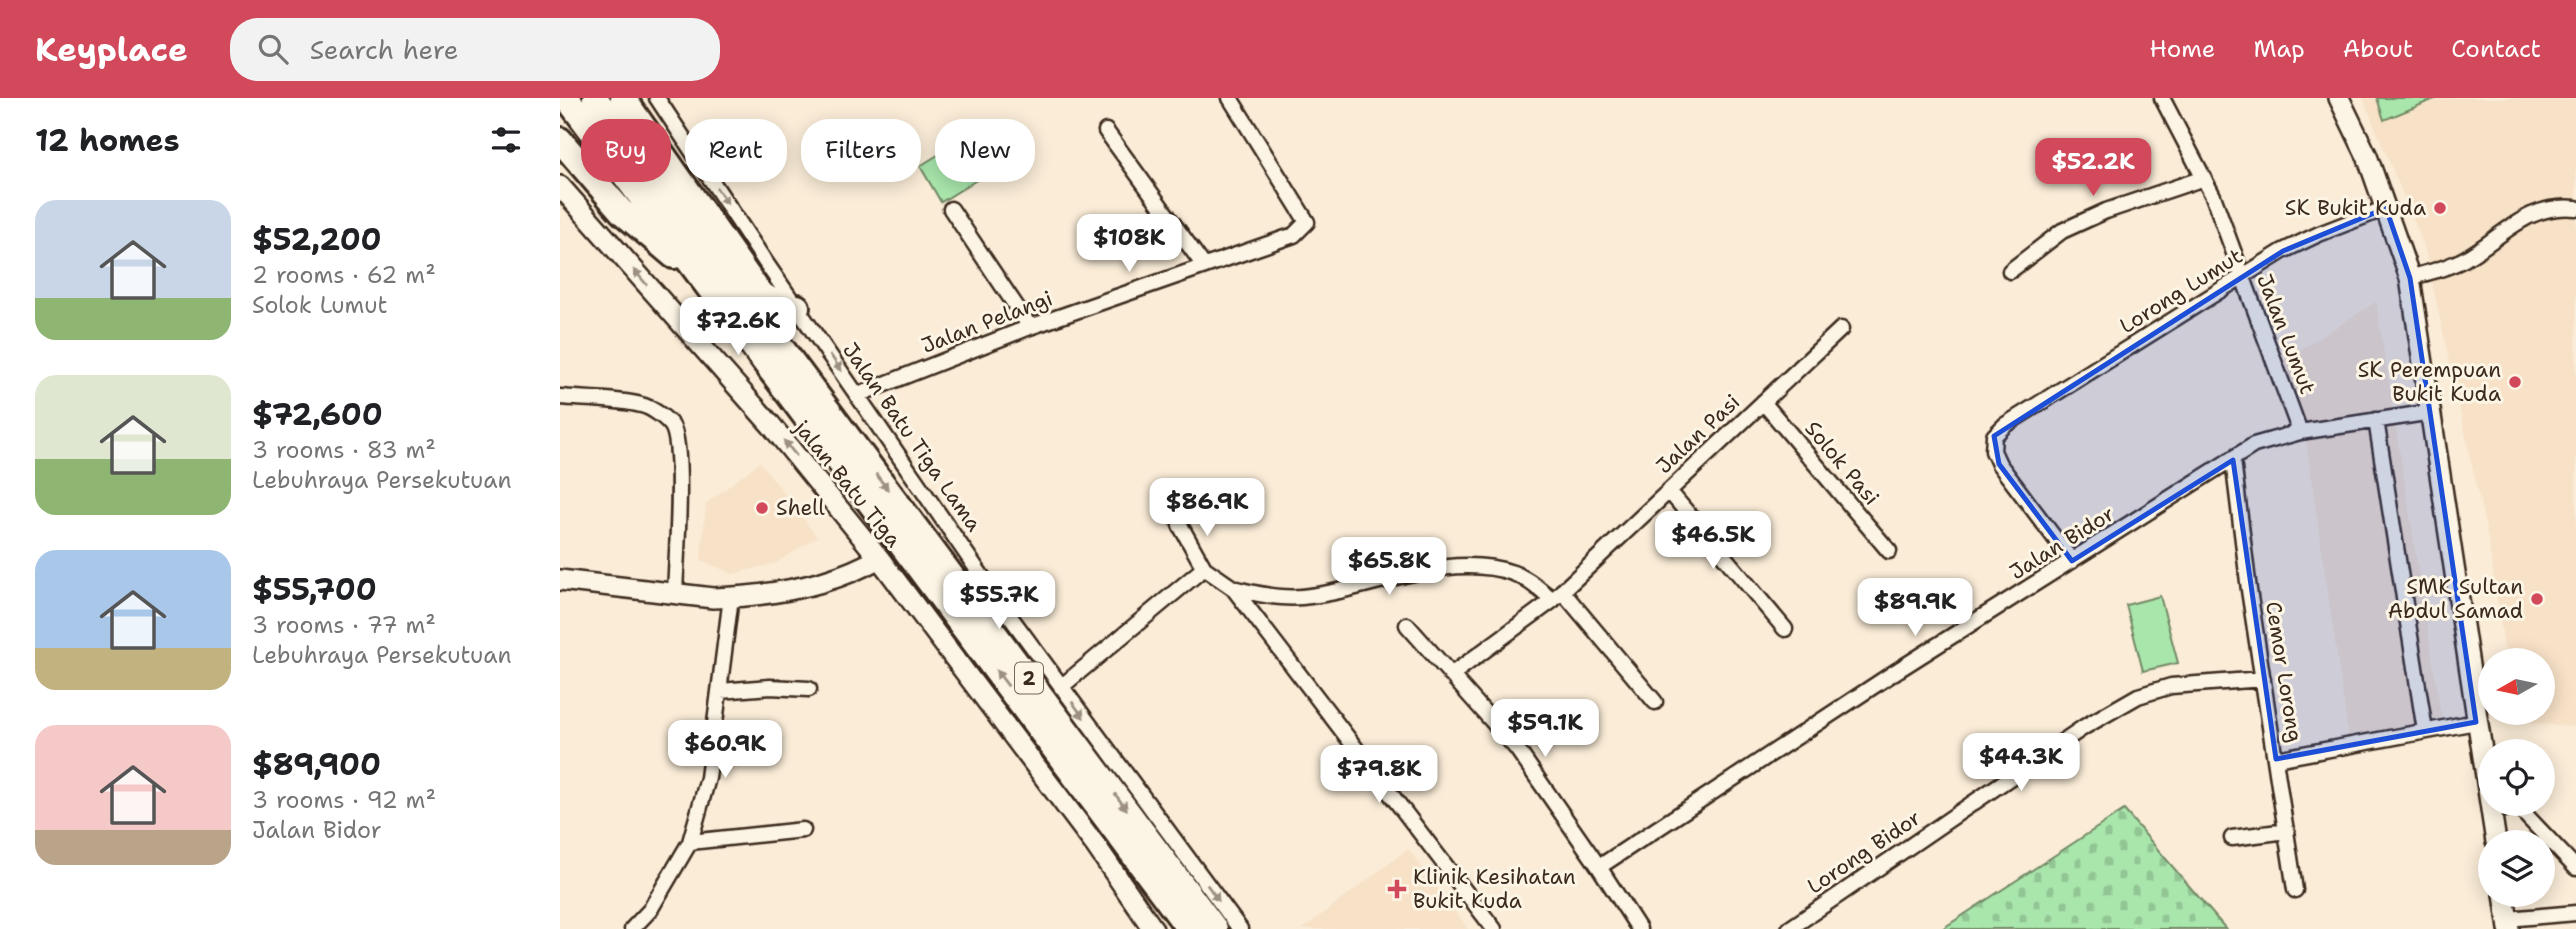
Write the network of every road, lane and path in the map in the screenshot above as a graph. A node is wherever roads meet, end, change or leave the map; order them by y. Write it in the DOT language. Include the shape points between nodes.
graph roads {
  1 [pos="568,98"];
  2 [pos="595,98"];
  3 [pos="623,98"];
  4 [pos="657,98"];
  5 [pos="1230,98"];
  6 [pos="2162,98"];
  7 [pos="2339,98"];
  8 [pos="1107,131"];
  9 [pos="560,140"];
  10 [pos="2204,178"];
  11 [pos="560,186"];
  12 [pos="2386,208"];
  13 [pos="2576,208"];
  14 [pos="951,209"];
  15 [pos="1204,266"];
  16 [pos="2010,271"];
  17 [pos="2243,278"];
  18 [pos="2410,278"];
  19 [pos="709,286"];
  20 [pos="761,294"];
  21 [pos="797,307"];
  22 [pos="1030,327"];
  23 [pos="1841,329"];
  24 [pos="788,357"];
  25 [pos="857,395"];
  26 [pos="560,397"];
  27 [pos="1763,402"];
  28 [pos="2432,412"];
  29 [pos="2376,420"];
  30 [pos="2300,432"];
  31 [pos="2233,460"];
  32 [pos="1669,491"];
  33 [pos="1180,525"];
  34 [pos="1889,551"];
  35 [pos="879,558"];
  36 [pos="2073,561"];
  37 [pos="1204,568"];
  38 [pos="560,580"];
  39 [pos="1233,588"];
  40 [pos="675,593"];
  41 [pos="1558,595"];
  42 [pos="731,597"];
  43 [pos="1407,625"];
  44 [pos="1785,629"];
  45 [pos="1451,675"];
  46 [pos="2263,679"];
  47 [pos="1061,687"];
  48 [pos="808,689"];
  49 [pos="720,691"];
  50 [pos="1655,702"];
  51 [pos="2476,722"];
  52 [pos="2425,731"];
  53 [pos="2479,739"];
  54 [pos="2276,759"];
  55 [pos="2527,816"];
  56 [pos="803,830"];
  57 [pos="2287,831"];
  58 [pos="2232,838"];
  59 [pos="690,842"];
  60 [pos="1599,867"];
  61 [pos="2576,868"];
  62 [pos="2295,890"];
  63 [pos="2576,913"];
  64 [pos="2508,924"];
  65 [pos="1800,926"];
  66 [pos="632,929"];
  67 [pos="1153,929"];
  68 [pos="1189,929"];
  69 [pos="1215,929"];
  70 [pos="1240,929"];
  71 [pos="1494,929"];
  72 [pos="1639,929"];
  1 -- 19 [label="highway, 2"];
  2 -- 24 [label="highway, 2"];
  3 -- 20 [label="highway"];
  4 -- 21 [label="street, Jalan Batu Tiga Lama, one-way"];
  5 -- 15 [label="street, Jalan Pelangi" via="1307,222 1294,235"];
  6 -- 10 [label="street, Jalan Lumut"];
  7 -- 12 [label="street"];
  8 -- 15 [label="street"];
  9 -- 19 [label="highway" via="622,212"];
  10 -- 16 [label="street" via="2106,211 2062,232"];
  10 -- 17 [label="street, Jalan Lumut"];
  35 -- 11 [label="street, jalan Batu Tiga, one-way" via="771,425"];
  12 -- 17 [label="street, Lorong Lumut" via="2295,246"];
  12 -- 18 [label="street"];
  13 -- 18 [label="street" via="2534,212 2464,259"];
  14 -- 22 [label="street"];
  15 -- 22 [label="street, Jalan Pelangi"];
  17 -- 30 [label="street, Jalan Lumut"];
  17 -- 36 [label="street, Lorong Lumut" via="1994,436 1993,451 1999,464"];
  18 -- 28 [label="street"];
  68 -- 19 [label="highway, 2, one-way"];
  20 -- 21 [label="highway" via="782,307"];
  20 -- 24 [label="highway"];
  21 -- 25 [label="street, Jalan Batu Tiga Lama, one-way"];
  22 -- 25 [label="street, Jalan Pelangi"];
  23 -- 27 [label="street, Jalan Pasi"];
  24 -- 69 [label="highway, 2, one-way"];
  25 -- 47 [label="street, Jalan Batu Tiga Lama"];
  26 -- 40 [label="street" via="642,405 672,427 679,481"];
  27 -- 32 [label="street, Jalan Pasi"];
  27 -- 34 [label="street, Solok Pasi"];
  28 -- 29 [label="street, Jalan Bidor"];
  28 -- 51 [label="street"];
  29 -- 30 [label="street, Jalan Bidor"];
  29 -- 52 [label="street"];
  30 -- 31 [label="street, Jalan Bidor" via="2254,445"];
  31 -- 36 [label="street, Jalan Bidor"];
  31 -- 46 [label="street, Cemor Lorong"];
  32 -- 41 [label="street, Jalan Pasi"];
  32 -- 44 [label="street"];
  33 -- 37 [label="street"];
  35 -- 42 [label="street" via="811,585"];
  35 -- 67 [label="street, jalan Batu Tiga"];
  36 -- 60 [label="street, Jalan Bidor"];
  37 -- 39 [label="street"];
  37 -- 47 [label="street"];
  38 -- 40 [label="street"];
  39 -- 41 [label="street" via="1266,596 1301,597 1462,567 1516,574"];
  39 -- 71 [label="street"];
  40 -- 42 [label="street"];
  41 -- 45 [label="street, Jalan Pasi"];
  41 -- 50 [label="street"];
  42 -- 49 [label="street"];
  43 -- 45 [label="street"];
  45 -- 60 [label="street" via="1517,749"];
  46 -- 54 [label="street, Cemor Lorong"];
  46 -- 65 [label="street, Lorong Bidor" via="2171,686 2138,696 2084,727"];
  47 -- 70 [label="street, Jalan Batu Tiga Lama, one-way"];
  48 -- 49 [label="street"];
  49 -- 59 [label="street" via="708,778"];
  51 -- 52 [label="street"];
  51 -- 53 [label="street"];
  52 -- 54 [label="street"];
  54 -- 57 [label="street, Cemor Lorong"];
  55 -- 61 [label="street"];
  56 -- 59 [label="street"];
  57 -- 58 [label="street"];
  57 -- 62 [label="street, Cemor Lorong"];
  59 -- 66 [label="street" via="650,910"];
  60 -- 72 [label="street"];
  63 -- 64 [label="street"];
}
